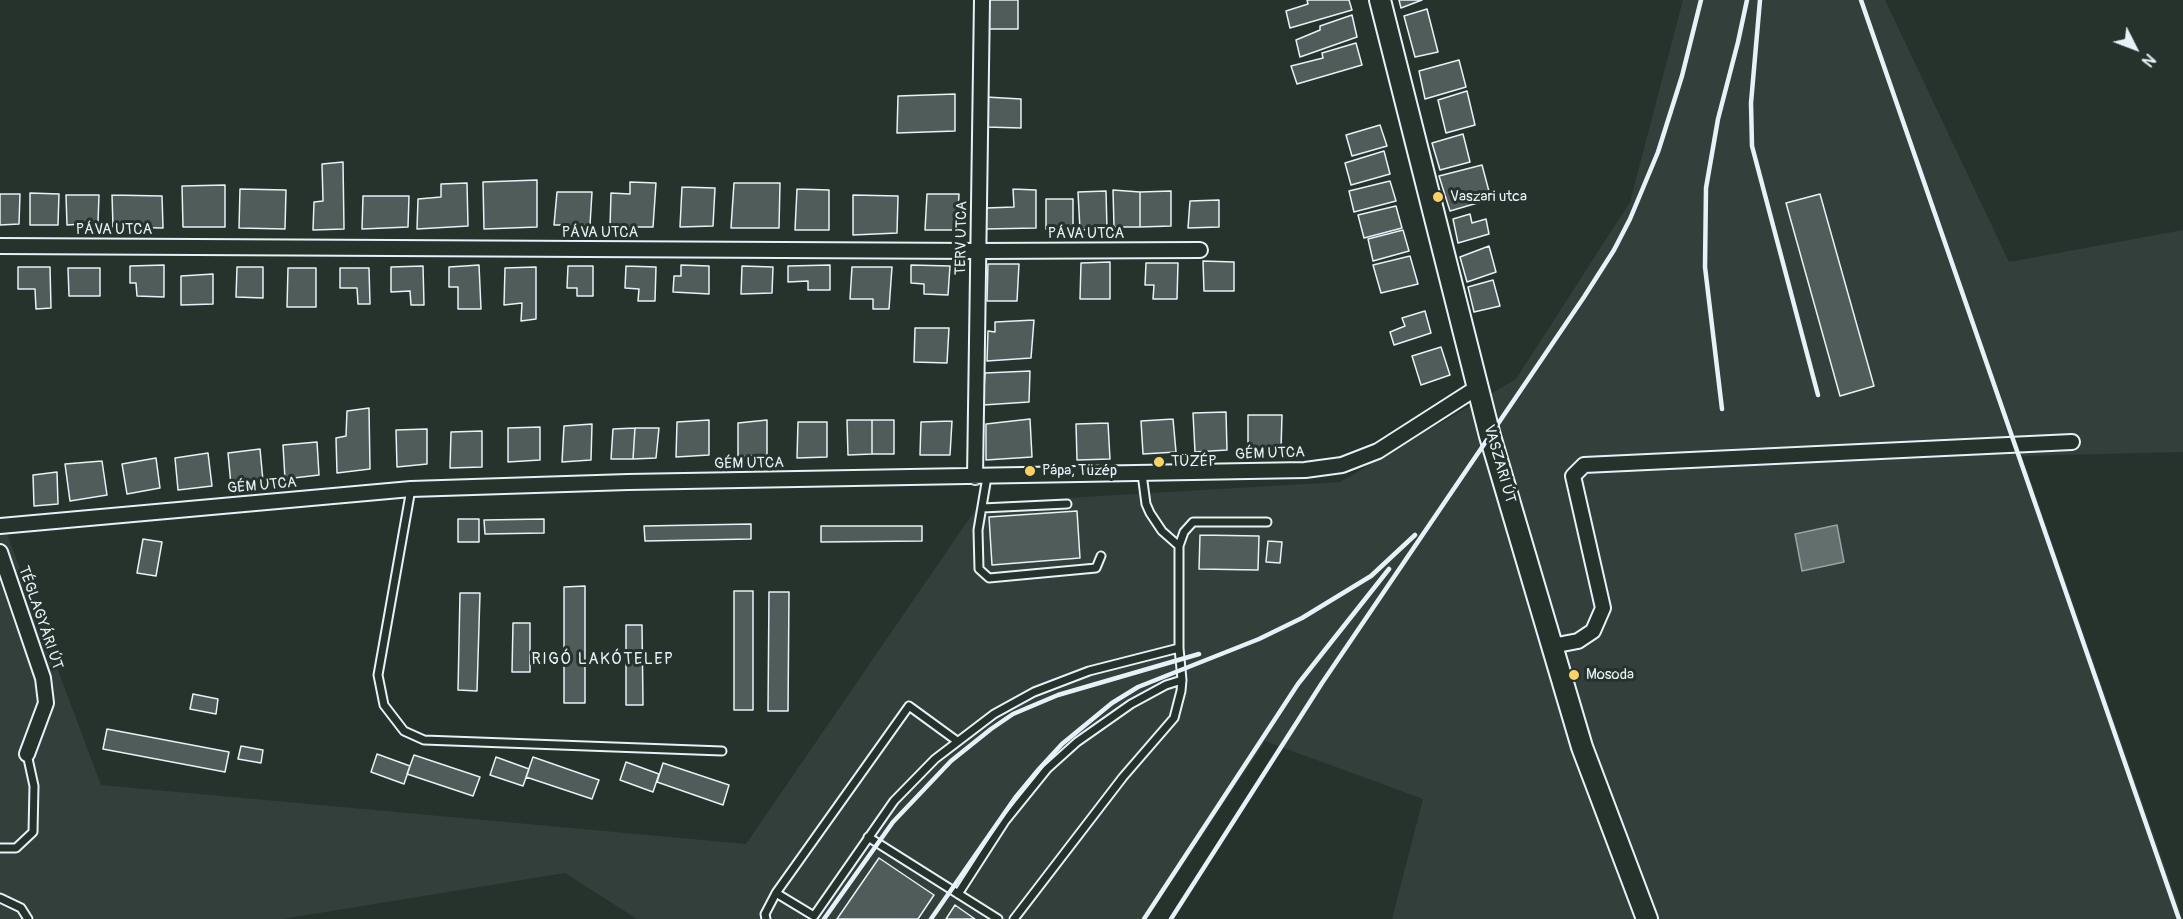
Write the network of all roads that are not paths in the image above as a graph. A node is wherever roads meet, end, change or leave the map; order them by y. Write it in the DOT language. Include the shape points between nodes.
graph roads {
  1 [pos="982,0"];
  2 [pos="1380,0"];
  3 [pos="0,246"];
  4 [pos="1200,250"];
  5 [pos="978,251"];
  6 [pos="1478,387"];
  7 [pos="2072,442"];
  8 [pos="1142,474"];
  9 [pos="981,477"];
  10 [pos="411,489"];
  11 [pos="1067,504"];
  12 [pos="982,508"];
  13 [pos="1267,522"];
  14 [pos="0,526"];
  15 [pos="1179,546"];
  16 [pos="0,552"];
  17 [pos="1101,556"];
  18 [pos="1552,646"];
  19 [pos="1179,648"];
  20 [pos="1182,680"];
  21 [pos="957,741"];
  22 [pos="722,752"];
  23 [pos="27,754"];
  24 [pos="868,837"];
  25 [pos="0,848"];
  26 [pos="776,893"];
  27 [pos="958,894"];
  28 [pos="0,898"];
  29 [pos="28,919"];
  30 [pos="766,919"];
  31 [pos="998,919"];
  32 [pos="1014,919"];
  33 [pos="1647,919"];
  1 -- 5 [label="street, TERV UTCA"];
  2 -- 6 [label="main road, VASZARI ÚT"];
  3 -- 5 [label="street, PÁVA UTCA"];
  4 -- 5 [label="street, PÁVA UTCA"];
  5 -- 9 [label="street, TERV UTCA"];
  6 -- 8 [label="street, GÉM UTCA" via="1394,441 1342,465 1305,470"];
  6 -- 18 [label="main road, VASZARI ÚT"];
  7 -- 18 [label="street" via="1584,465 1573,476 1603,608 1593,632 1578,641"];
  8 -- 9 [label="street, GÉM UTCA"];
  8 -- 15 [label="lane" via="1150,513"];
  9 -- 10 [label="street, GÉM UTCA"];
  9 -- 12 [label="lane"];
  10 -- 14 [label="street, GÉM UTCA"];
  10 -- 22 [label="lane" via="378,675 384,705 404,731 424,740"];
  11 -- 12 [label="lane"];
  12 -- 17 [label="lane" via="979,569 988,578 1096,568"];
  13 -- 15 [label="lane" via="1193,522"];
  15 -- 19 [label="lane"];
  16 -- 23 [label="street, TÉGLAGYÁRI ÚT" via="43,678 46,703"];
  18 -- 33 [label="main road, VASZARI ÚT" via="1581,747"];
  19 -- 20 [label="lane"];
  19 -- 21 [label="lane" via="1089,671 1034,692"];
  20 -- 27 [label="lane" via="1131,704 1047,769 1005,821"];
  20 -- 32 [label="lane" via="1174,718 1123,777"];
  21 -- 24 [label="lane" via="894,801"];
  21 -- 26 [label="lane" via="909,706"];
  23 -- 25 [label="lane, TÉGLAGYÁRI ÚT" via="34,786 33,832 16,848"];
  24 -- 26 [label="lane" via="813,916"];
  24 -- 27 [label="lane"];
  26 -- 30 [label="lane"];
  27 -- 31 [label="lane"];
  28 -- 29 [label="lane" via="21,908"];
}
